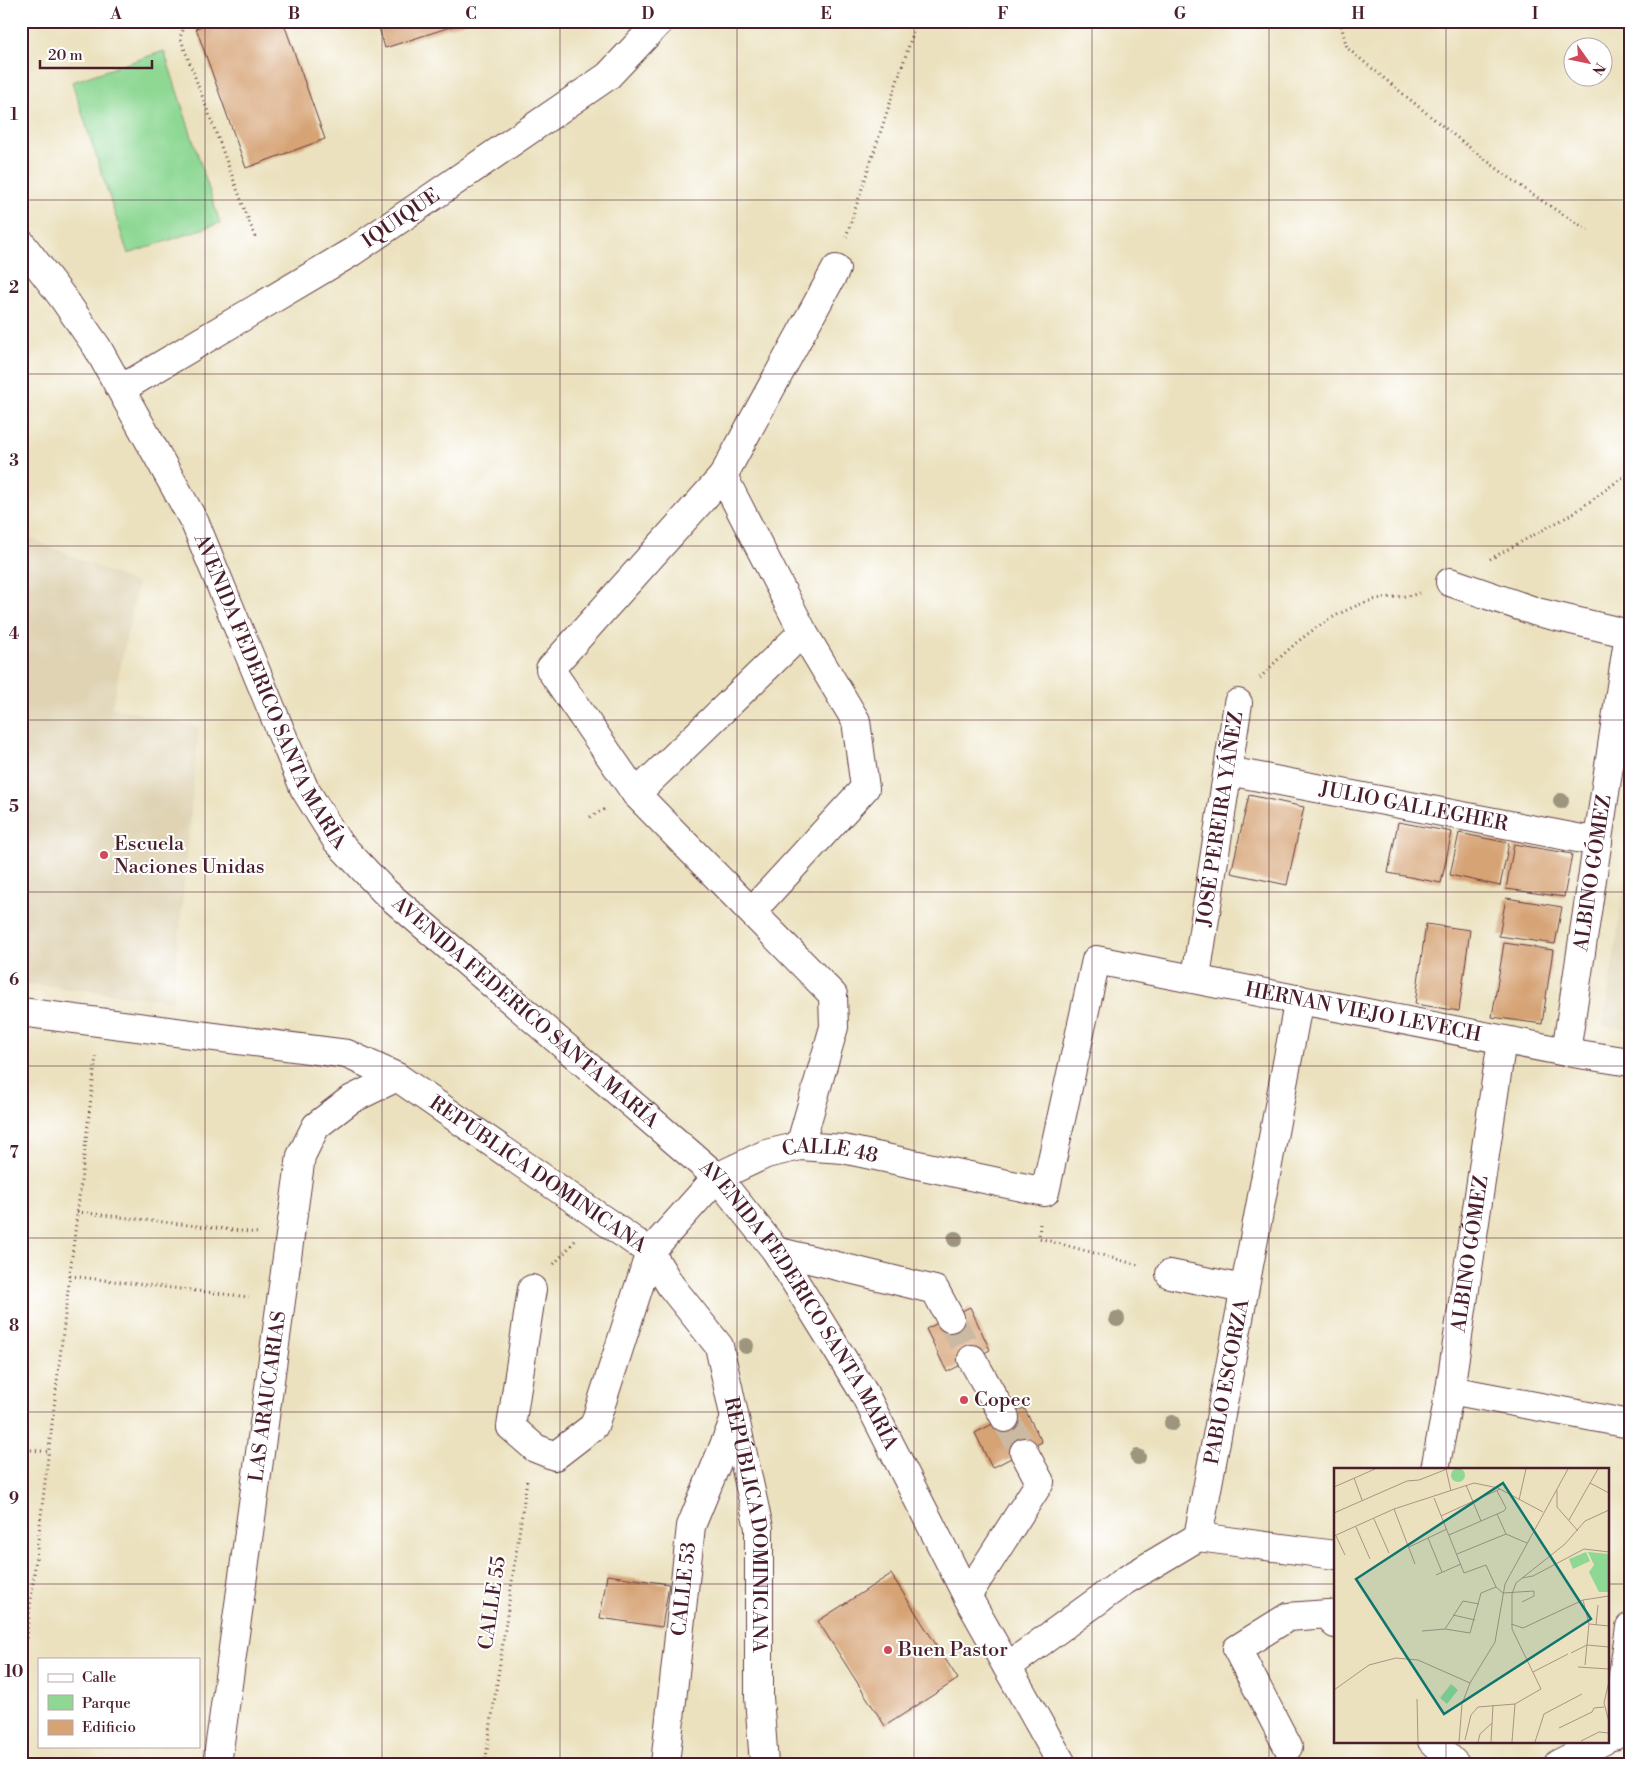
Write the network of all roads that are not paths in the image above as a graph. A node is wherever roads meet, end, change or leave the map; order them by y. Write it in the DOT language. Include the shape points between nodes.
graph roads {
  1 [pos="660,21"];
  2 [pos="21,243"];
  3 [pos="836,268"];
  4 [pos="122,389"];
  5 [pos="723,476"];
  6 [pos="1450,582"];
  7 [pos="803,632"];
  8 [pos="1629,633"];
  9 [pos="1238,703"];
  10 [pos="1228,772"];
  11 [pos="636,794"];
  12 [pos="1598,842"];
  13 [pos="752,911"];
  14 [pos="1196,977"];
  15 [pos="1299,999"];
  16 [pos="21,1012"];
  17 [pos="1502,1040"];
  18 [pos="1566,1052"];
  19 [pos="1630,1062"];
  20 [pos="397,1077"];
  21 [pos="800,1146"];
  22 [pos="717,1177"];
  23 [pos="1045,1192"];
  24 [pos="776,1251"];
  25 [pos="650,1252"];
  26 [pos="1170,1274"];
  27 [pos="532,1289"];
  28 [pos="1244,1289"];
  29 [pos="950,1318"];
  30 [pos="972,1358"];
  31 [pos="1450,1390"];
  32 [pos="1005,1418"];
  33 [pos="734,1420"];
  34 [pos="1630,1424"];
  35 [pos="1024,1452"];
  36 [pos="1436,1468"];
  37 [pos="1198,1537"];
  38 [pos="1334,1555"];
  39 [pos="967,1596"];
  40 [pos="1334,1623"];
  41 [pos="1630,1627"];
  42 [pos="1007,1667"];
  43 [pos="1614,1697"];
  44 [pos="1614,1736"];
  45 [pos="1433,1742"];
  46 [pos="1602,1742"];
  47 [pos="1288,1747"];
  48 [pos="217,1764"];
  49 [pos="665,1764"];
  50 [pos="764,1764"];
  51 [pos="1062,1764"];
  52 [pos="1455,1764"];
  53 [pos="1558,1764"];
  1 -- 4 [label="street, IQUIQUE" via="608,76 352,252"];
  2 -- 4 [label="street, AVENIDA FEDERICO SANTA MARÍA" via="97,347"];
  3 -- 5 [label="street"];
  4 -- 22 [label="street, AVENIDA FEDERICO SANTA MARÍA" via="195,523 304,788 337,841 384,891"];
  5 -- 7 [label="street"];
  5 -- 11 [label="street" via="550,669"];
  6 -- 8 [label="street" via="1537,612"];
  7 -- 11 [label="street"];
  7 -- 13 [label="street" via="856,721 865,788"];
  8 -- 12 [label="street, ALBINO GÓMEZ"];
  9 -- 10 [label="street, JOSÉ PEREIRA YÁÑEZ"];
  10 -- 12 [label="street, JULIO GALLEGHER"];
  10 -- 14 [label="street, JOSÉ PEREIRA YÁÑEZ"];
  11 -- 13 [label="street"];
  12 -- 18 [label="street, ALBINO GÓMEZ"];
  13 -- 21 [label="street" via="833,995 834,1027"];
  14 -- 15 [label="street, HERNAN VIEJO LEVECH"];
  14 -- 23 [label="street, HERNAN VIEJO LEVECH" via="1096,960"];
  15 -- 17 [label="street, HERNAN VIEJO LEVECH"];
  15 -- 28 [label="street, PABLO ESCORZA"];
  16 -- 20 [label="street, REPÚBLICA DOMINICANA" via="347,1054"];
  17 -- 18 [label="street, HERNAN VIEJO LEVECH"];
  17 -- 31 [label="street, ALBINO GÓMEZ"];
  18 -- 19 [label="street, HERNAN VIEJO LEVECH"];
  20 -- 25 [label="street, REPÚBLICA DOMINICANA"];
  20 -- 48 [label="street, LAS ARAUCARIAS" via="350,1100 316,1126 301,1156"];
  21 -- 22 [label="street, CALLE 48" via="766,1154"];
  21 -- 23 [label="street, CALLE 48" via="843,1149"];
  22 -- 24 [label="street, AVENIDA FEDERICO SANTA MARÍA"];
  22 -- 25 [label="street, CALLE 48"];
  24 -- 29 [label="street" via="934,1290"];
  24 -- 39 [label="street, AVENIDA FEDERICO SANTA MARÍA" via="864,1393"];
  25 -- 27 [label="street" via="594,1426 555,1456 535,1448 511,1427"];
  25 -- 33 [label="street, REPÚBLICA DOMINICANA" via="671,1286 719,1346"];
  26 -- 28 [label="street"];
  28 -- 37 [label="street, PABLO ESCORZA"];
  30 -- 32 [label="street"];
  31 -- 34 [label="street"];
  31 -- 36 [label="street, ALBINO GÓMEZ"];
  33 -- 49 [label="street, CALLE 53" via="691,1526"];
  33 -- 50 [label="street, REPÚBLICA DOMINICANA" via="759,1528 759,1697"];
  35 -- 39 [label="street" via="1040,1482"];
  37 -- 38 [label="street"];
  37 -- 42 [label="street" via="1126,1580"];
  39 -- 42 [label="street, AVENIDA FEDERICO SANTA MARÍA"];
  40 -- 47 [label="street" via="1328,1614 1288,1617 1237,1649"];
  41 -- 43 [label="street"];
  42 -- 51 [label="street, AVENIDA FEDERICO SANTA MARÍA"];
  43 -- 44 [label="street"];
  45 -- 52 [label="street"];
  46 -- 53 [label="street"];
}
